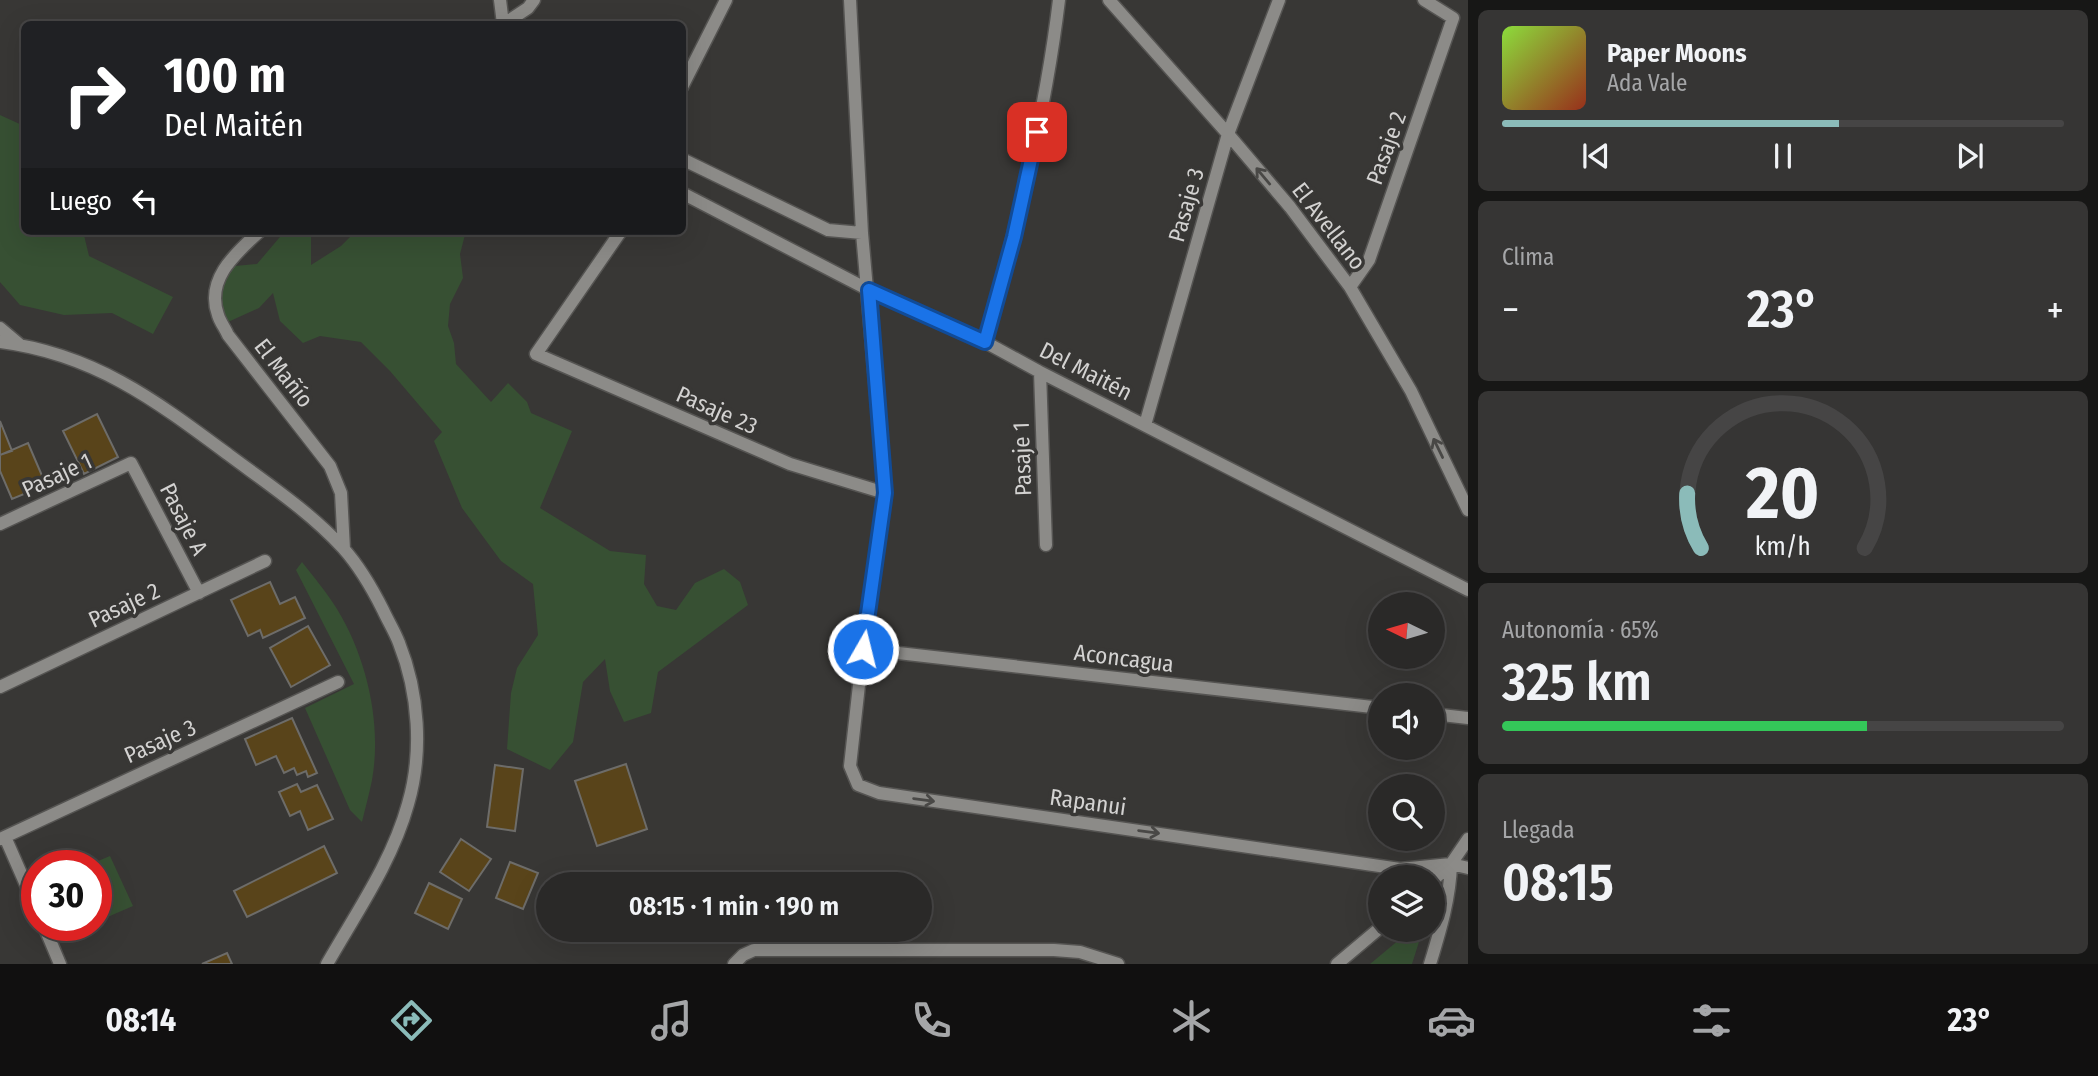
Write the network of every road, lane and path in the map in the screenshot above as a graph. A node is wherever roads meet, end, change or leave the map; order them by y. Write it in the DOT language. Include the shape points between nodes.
graph roads {
  1 [pos="500,0"];
  2 [pos="534,0"];
  3 [pos="726,0"];
  4 [pos="850,0"];
  5 [pos="1059,0"];
  6 [pos="1109,0"];
  7 [pos="1279,0"];
  8 [pos="1424,0"];
  9 [pos="503,21"];
  10 [pos="508,21"];
  11 [pos="686,78"];
  12 [pos="1228,134"];
  13 [pos="686,161"];
  14 [pos="686,196"];
  15 [pos="862,233"];
  16 [pos="256,235"];
  17 [pos="618,235"];
  18 [pos="1350,288"];
  19 [pos="869,290"];
  20 [pos="0,328"];
  21 [pos="0,342"];
  22 [pos="985,342"];
  23 [pos="19,344"];
  24 [pos="1040,372"];
  25 [pos="1145,425"];
  26 [pos="131,464"];
  27 [pos="885,493"];
  28 [pos="1468,510"];
  29 [pos="0,524"];
  30 [pos="1046,545"];
  31 [pos="344,549"];
  32 [pos="265,561"];
  33 [pos="1468,590"];
  34 [pos="199,593"];
  35 [pos="863,649"];
  36 [pos="338,682"];
  37 [pos="0,687"];
  38 [pos="1368,707"];
  39 [pos="1445,716"];
  40 [pos="1468,719"];
  41 [pos="2,838"];
  42 [pos="1468,839"];
  43 [pos="1451,864"];
  44 [pos="1468,868"];
  45 [pos="1445,869"];
  46 [pos="21,877"];
  47 [pos="1368,938"];
  48 [pos="50,941"];
  49 [pos="60,964"];
  50 [pos="327,964"];
  51 [pos="734,964"];
  52 [pos="1118,964"];
  53 [pos="1337,964"];
  54 [pos="1430,964"];
  1 -- 9 [label="street"];
  2 -- 10 [label="street"];
  3 -- 11 [label="street"];
  4 -- 15 [label="street"];
  5 -- 22 [label="street" via="1048,79 1014,237"];
  6 -- 12 [label="street, El Avellano"];
  7 -- 12 [label="street, Pasaje 3"];
  8 -- 18 [label="street, Pasaje 2" via="1453,18 1369,260"];
  18 -- 12 [label="street, El Avellano, one-way"];
  12 -- 25 [label="street, Pasaje 3"];
  13 -- 15 [label="street" via="828,230"];
  14 -- 19 [label="street, Del Maitén"];
  15 -- 19 [label="street"];
  16 -- 31 [label="street, El Mañío" via="219,277 214,298 217,314 228,335 330,467 341,493"];
  17 -- 27 [label="street, Pasaje 23" via="536,354 790,464"];
  28 -- 18 [label="street, El Avellano, one-way" via="1411,391"];
  19 -- 22 [label="street, Del Maitén"];
  19 -- 27 [label="street, Rapanui"];
  20 -- 23 [label="street"];
  21 -- 23 [label="street"];
  22 -- 24 [label="street, Del Maitén"];
  23 -- 31 [label="street" via="73,358 148,397 280,493"];
  24 -- 25 [label="street, Del Maitén"];
  24 -- 30 [label="street, Pasaje 1"];
  25 -- 33 [label="street, Del Maitén"];
  26 -- 29 [label="street, Pasaje 1"];
  26 -- 34 [label="street, Pasaje A"];
  27 -- 35 [label="street, Rapanui"];
  31 -- 50 [label="street" via="368,581 400,644 414,693 417,752 408,803 390,853"];
  32 -- 34 [label="street, Pasaje 2"];
  34 -- 37 [label="street, Pasaje 2"];
  35 -- 38 [label="street, Aconcagua"];
  35 -- 43 [label="street, Rapanui, one-way" via="850,766 858,785 879,793 1400,869"];
  36 -- 41 [label="street, Pasaje 3"];
  39 -- 40 [label="street"];
  41 -- 46 [label="street"];
  42 -- 43 [label="street"];
  43 -- 44 [label="street, Rapanui"];
  43 -- 45 [label="street"];
  43 -- 54 [label="street" via="1447,908"];
  47 -- 53 [label="street"];
  48 -- 49 [label="street"];
  51 -- 52 [label="street" via="754,950 1055,950"];
}
